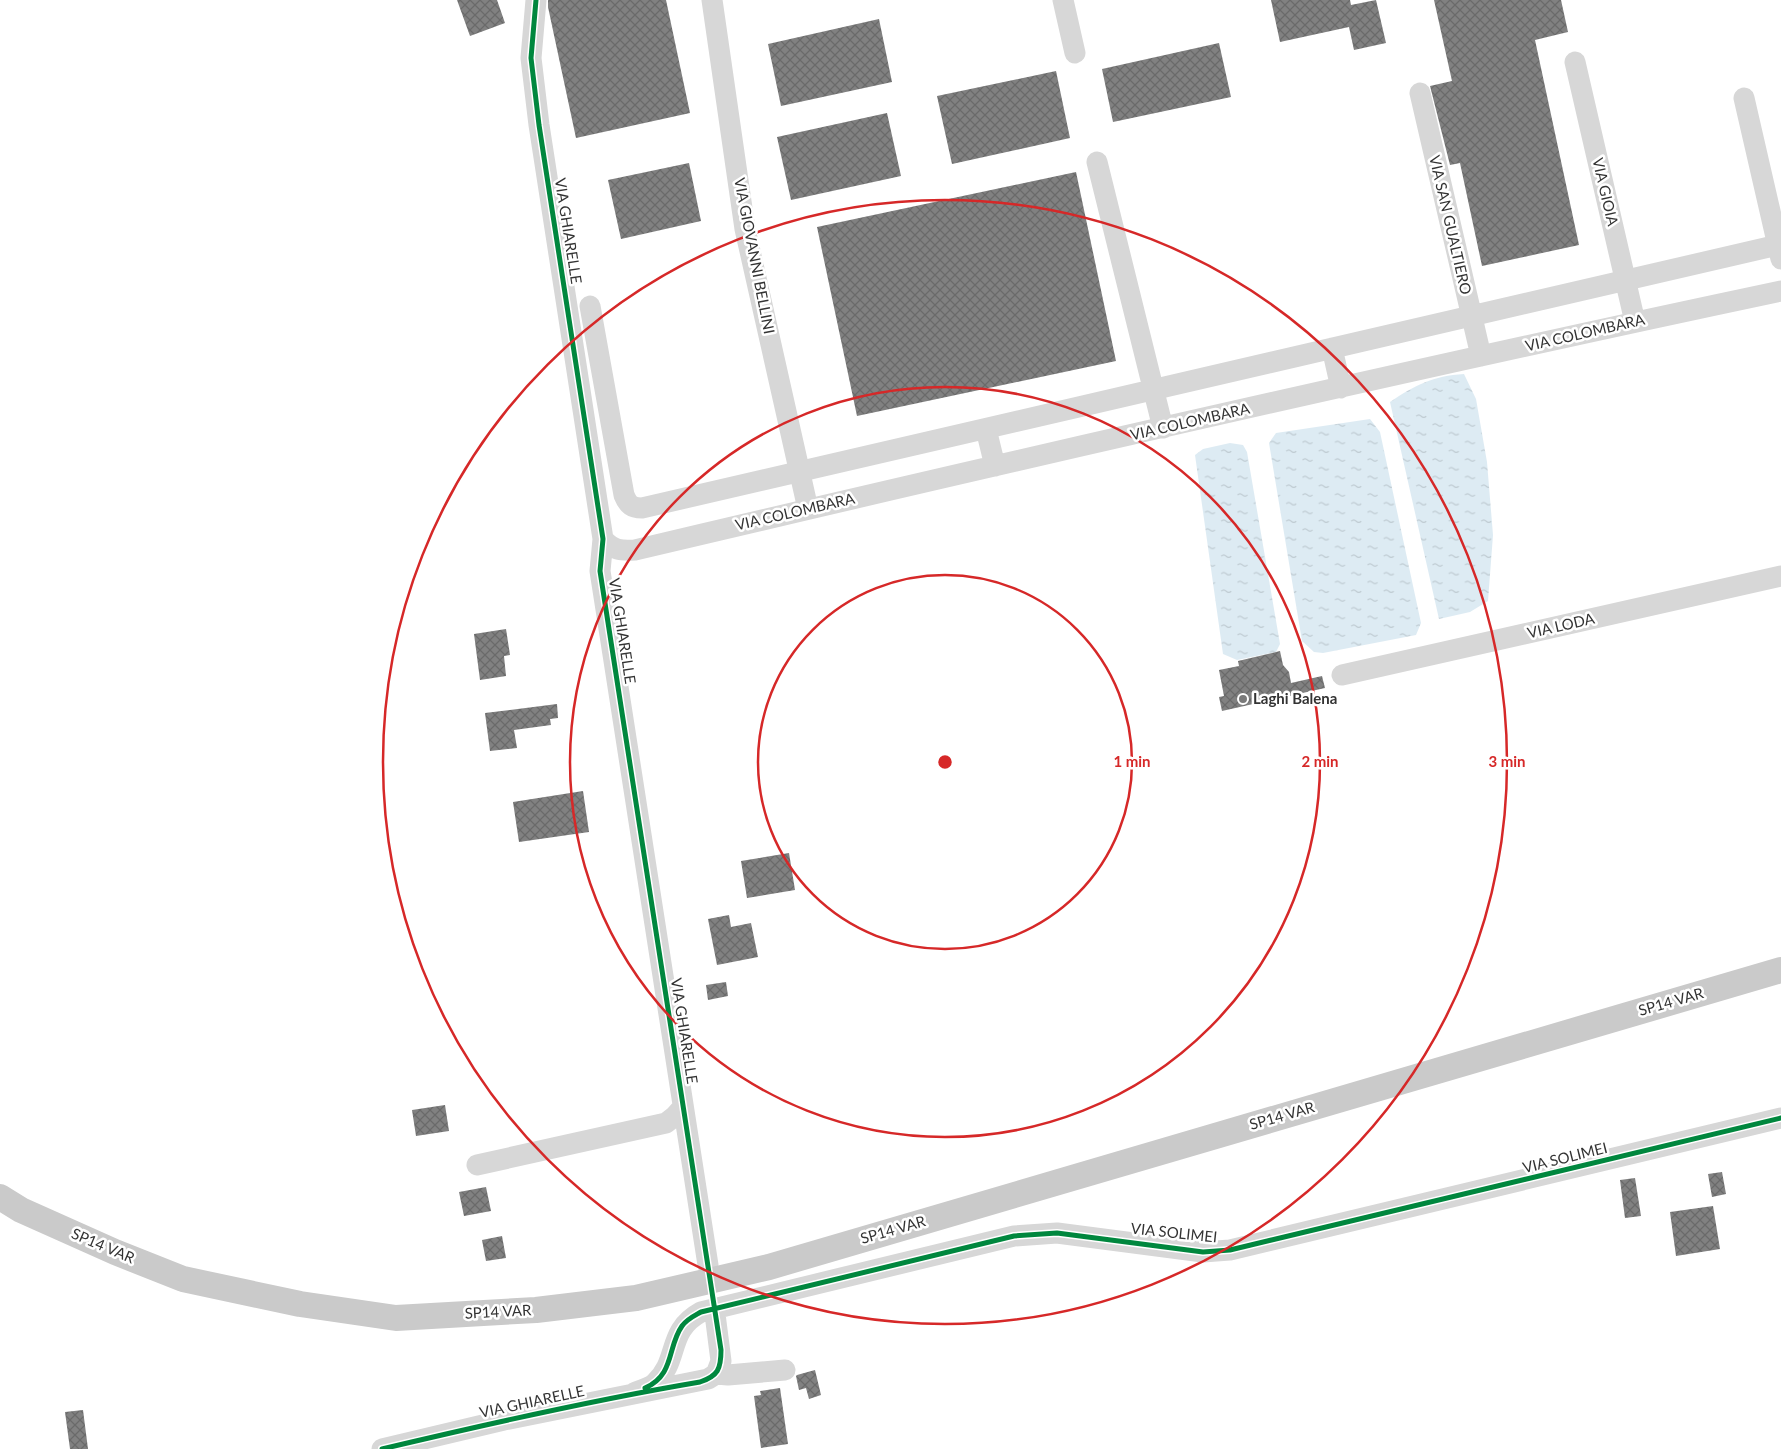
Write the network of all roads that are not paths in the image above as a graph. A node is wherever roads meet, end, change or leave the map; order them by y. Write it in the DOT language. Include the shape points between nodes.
graph roads {
  1 [pos="536,0"];
  2 [pos="712,0"];
  3 [pos="1063,0"];
  4 [pos="1075,53"];
  5 [pos="1575,62"];
  6 [pos="1420,93"];
  7 [pos="1744,98"];
  8 [pos="1097,162"];
  9 [pos="1779,252"];
  10 [pos="1626,280"];
  11 [pos="1781,291"];
  12 [pos="590,306"];
  13 [pos="1471,316"];
  14 [pos="1635,322"];
  15 [pos="1332,348"];
  16 [pos="1481,356"];
  17 [pos="1340,388"];
  18 [pos="1153,390"];
  19 [pos="612,428"];
  20 [pos="1163,428"];
  21 [pos="986,429"];
  22 [pos="586,432"];
  23 [pos="995,466"];
  24 [pos="800,472"];
  25 [pos="808,509"];
  26 [pos="603,539"];
  27 [pos="1781,576"];
  28 [pos="1342,675"];
  29 [pos="1781,970"];
  30 [pos="683,1107"];
  31 [pos="1781,1118"];
  32 [pos="477,1165"];
  33 [pos="0,1197"];
  34 [pos="708,1266"];
  35 [pos="715,1314"];
  36 [pos="785,1370"];
  37 [pos="716,1374"];
  38 [pos="634,1393"];
  39 [pos="382,1449"];
  1 -- 22 [label="street, VIA GHIARELLE" via="531,58"];
  2 -- 24 [label="street, VIA GIOVANNI BELLINI" via="745,229"];
  3 -- 4 [label="street"];
  5 -- 10 [label="street, VIA GIOIA"];
  6 -- 13 [label="street, VIA SAN GUALTIERO"];
  7 -- 9 [label="street"];
  8 -- 18 [label="street"];
  9 -- 10 [label="street"];
  10 -- 13 [label="street"];
  10 -- 14 [label="street, VIA GIOIA"];
  11 -- 14 [label="street, VIA COLOMBARA"];
  12 -- 19 [label="street"];
  13 -- 15 [label="street"];
  13 -- 16 [label="street, VIA SAN GUALTIERO"];
  14 -- 16 [label="street, VIA COLOMBARA"];
  15 -- 17 [label="street"];
  15 -- 18 [label="street"];
  16 -- 17 [label="street, VIA COLOMBARA"];
  17 -- 20 [label="street, VIA COLOMBARA"];
  18 -- 20 [label="street"];
  18 -- 21 [label="street"];
  19 -- 22 [label="street"];
  19 -- 24 [label="street" via="624,496 634,508"];
  20 -- 23 [label="street, VIA COLOMBARA"];
  21 -- 23 [label="street"];
  21 -- 24 [label="street"];
  22 -- 26 [label="street, VIA GHIARELLE"];
  23 -- 25 [label="street, VIA COLOMBARA"];
  24 -- 25 [label="street, VIA GIOVANNI BELLINI"];
  25 -- 26 [label="street, VIA COLOMBARA" via="635,550 619,551"];
  26 -- 30 [label="street, VIA GHIARELLE" via="600,571"];
  27 -- 28 [label="street, VIA LODA"];
  29 -- 33 [label="main road, SP14 VAR" via="769,1267 636,1298 554,1308 396,1318 300,1304 183,1279 21,1210"];
  30 -- 32 [label="street" via="666,1123"];
  30 -- 34 [label="street, VIA GHIARELLE"];
  31 -- 38 [label="street, VIA SOLIMEI" via="1230,1250 1203,1252 1057,1233 1005,1239 701,1312 681,1328 669,1365 655,1384"];
  35 -- 37 [label="street" via="721,1361"];
  36 -- 37 [label="street"];
  37 -- 38 [label="street, VIA GHIARELLE" via="700,1382"];
  38 -- 39 [label="street, VIA GHIARELLE"];
}
